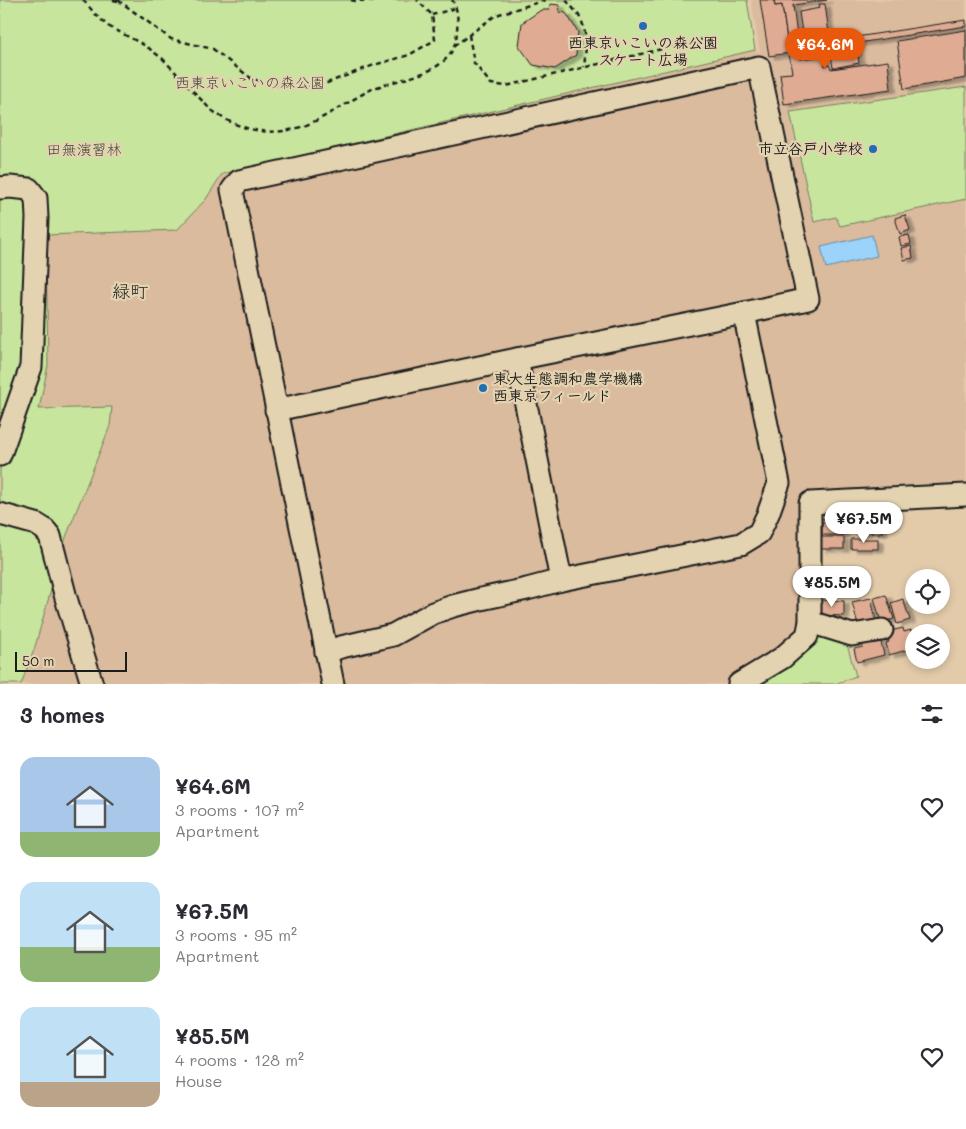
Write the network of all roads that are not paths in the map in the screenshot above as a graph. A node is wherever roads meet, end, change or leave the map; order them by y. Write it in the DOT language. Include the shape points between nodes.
graph roads {
  1 [pos="0,188"];
  2 [pos="744,313"];
  3 [pos="517,358"];
  4 [pos="276,410"];
  5 [pos="0,455"];
  6 [pos="966,495"];
  7 [pos="0,514"];
  8 [pos="561,580"];
  9 [pos="810,622"];
  10 [pos="882,630"];
  11 [pos="326,652"];
  12 [pos="92,684"];
  13 [pos="333,684"];
  14 [pos="739,684"];
  1 -- 5 [label="street" via="29,189 36,198 37,218 31,367"];
  2 -- 3 [label="street"];
  2 -- 4 [label="street" via="808,299 759,67 239,181 232,190"];
  2 -- 8 [label="street" via="779,483 759,533 741,544"];
  3 -- 4 [label="street"];
  3 -- 8 [label="street"];
  4 -- 11 [label="street"];
  6 -- 9 [label="street" via="810,503 813,579"];
  7 -- 12 [label="street" via="36,524 50,536"];
  8 -- 11 [label="street" via="453,606 393,635"];
  9 -- 10 [label="street" via="852,635"];
  9 -- 14 [label="street" via="807,636 782,658"];
  11 -- 13 [label="street"];
}
